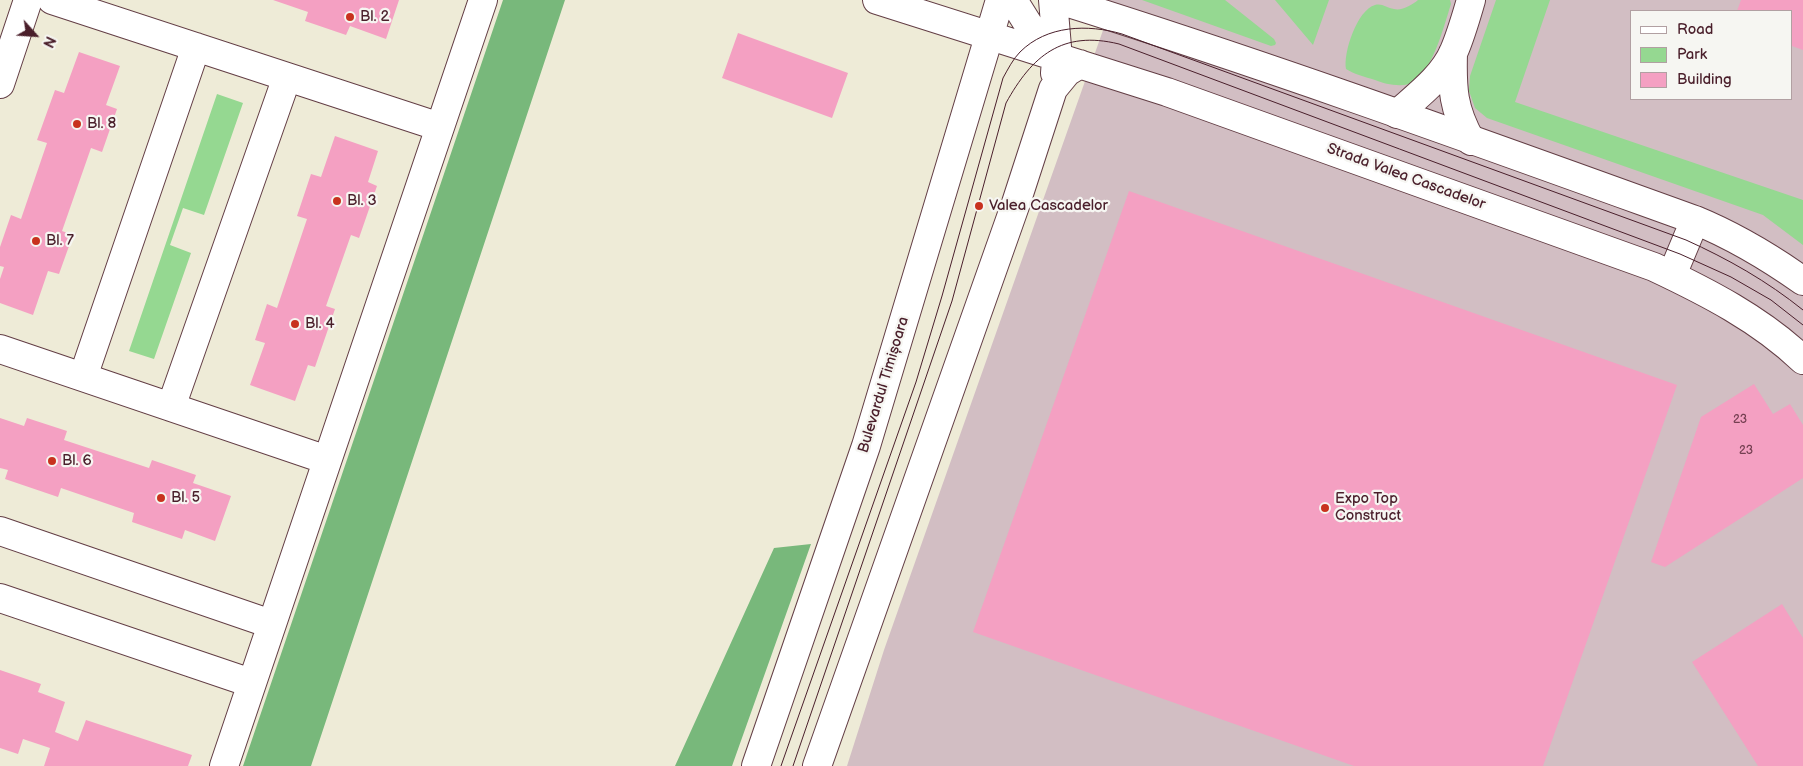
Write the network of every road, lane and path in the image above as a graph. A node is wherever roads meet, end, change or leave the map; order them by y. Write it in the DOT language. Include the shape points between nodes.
graph roads {
  1 [pos="28,0"];
  2 [pos="52,0"];
  3 [pos="482,0"];
  4 [pos="877,0"];
  5 [pos="1000,0"];
  6 [pos="1013,0"];
  7 [pos="1053,0"];
  8 [pos="1059,0"];
  9 [pos="1472,0"];
  10 [pos="990,35"];
  11 [pos="196,47"];
  12 [pos="1453,53"];
  13 [pos="1068,60"];
  14 [pos="286,77"];
  15 [pos="0,84"];
  16 [pos="1397,114"];
  17 [pos="440,127"];
  18 [pos="1471,141"];
  19 [pos="1695,220"];
  20 [pos="1672,275"];
  21 [pos="1803,281"];
  22 [pos="0,349"];
  23 [pos="1803,360"];
  24 [pos="83,377"];
  25 [pos="171,407"];
  26 [pos="327,460"];
  27 [pos="0,532"];
  28 [pos="0,598"];
  29 [pos="272,624"];
  30 [pos="252,683"];
  31 [pos="224,766"];
  32 [pos="756,766"];
  33 [pos="817,766"];
  1 -- 15 [label="main road"];
  2 -- 11 [label="main road"];
  3 -- 17 [label="main road"];
  4 -- 10 [label="main road, Strada Valea Cascadelor"];
  5 -- 10 [label="main road, Bulevardul Timișoara"];
  6 -- 13 [label="main road" via="1032,32"];
  7 -- 13 [label="main road" via="1056,31"];
  8 -- 16 [label="main road"];
  9 -- 12 [label="main road"];
  10 -- 13 [label="main road, Strada Valea Cascadelor"];
  10 -- 32 [label="main road, Bulevardul Timișoara" via="866,446"];
  11 -- 14 [label="main road"];
  11 -- 24 [label="main road"];
  12 -- 16 [label="main road" via="1439,74"];
  12 -- 18 [label="main road" via="1454,99"];
  13 -- 20 [label="main road, Strada Valea Cascadelor" via="1561,232"];
  13 -- 33 [label="main road" via="1066,72 1054,89"];
  14 -- 17 [label="main road"];
  14 -- 25 [label="main road"];
  16 -- 18 [label="main road"];
  17 -- 26 [label="main road"];
  18 -- 19 [label="main road"];
  19 -- 20 [label="main road"];
  19 -- 21 [label="main road" via="1744,242"];
  20 -- 23 [label="main road, Strada Valea Cascadelor" via="1753,320"];
  22 -- 24 [label="main road"];
  24 -- 25 [label="main road"];
  25 -- 26 [label="main road"];
  26 -- 29 [label="main road"];
  27 -- 29 [label="main road"];
  28 -- 30 [label="main road"];
  29 -- 30 [label="main road"];
  30 -- 31 [label="main road"];
}
